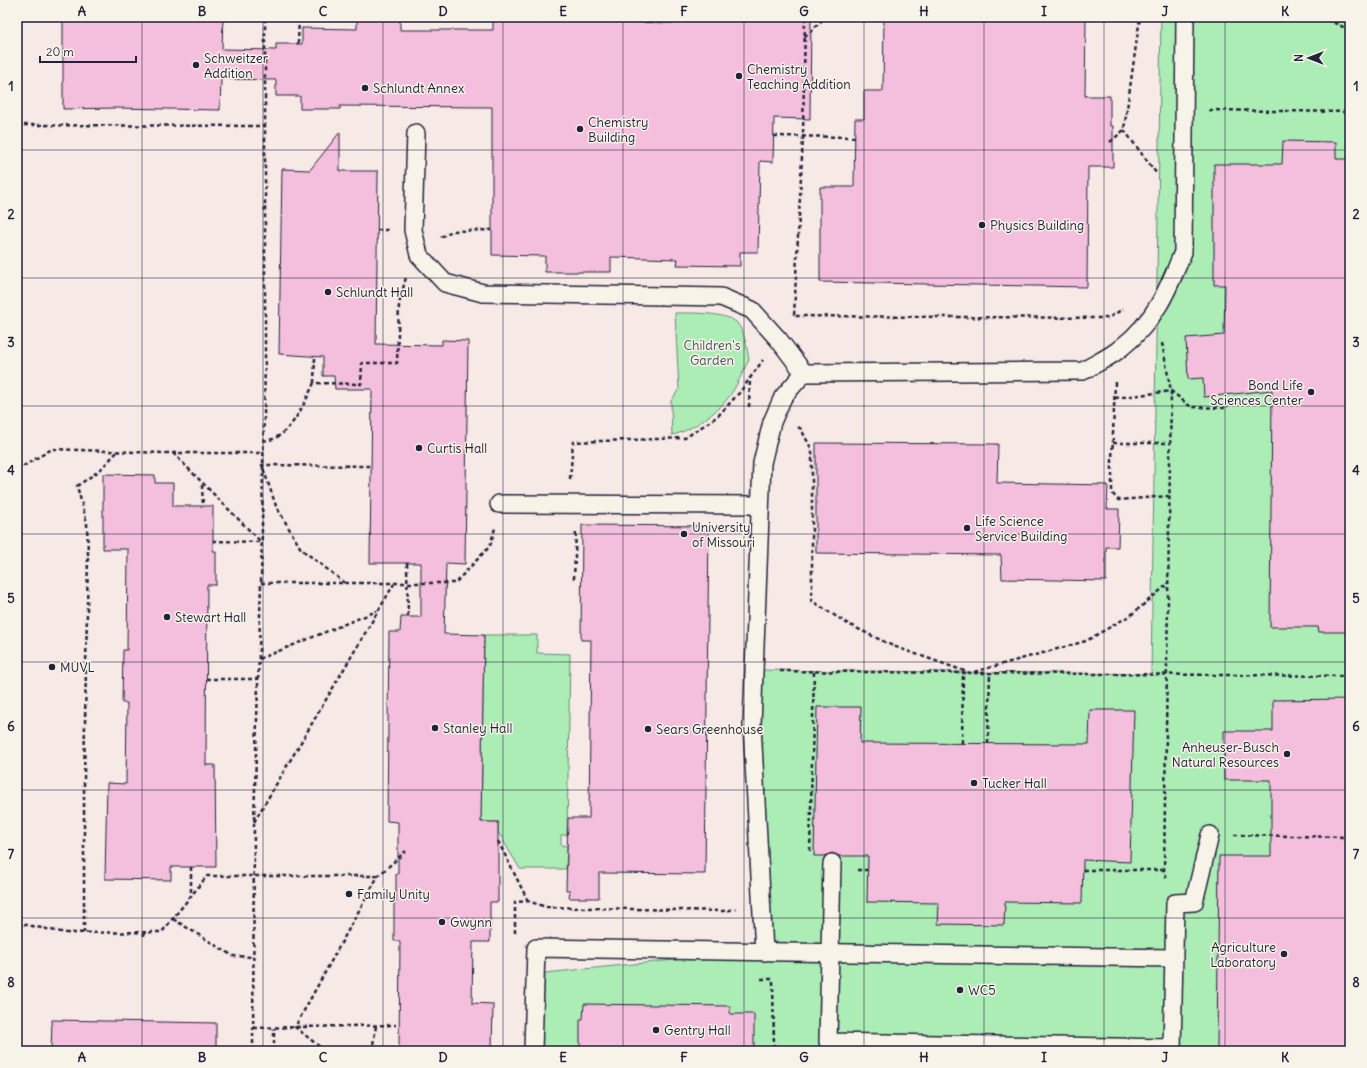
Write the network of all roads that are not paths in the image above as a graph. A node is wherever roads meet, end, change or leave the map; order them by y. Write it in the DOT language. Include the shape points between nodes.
graph roads {
  1 [pos="1185,17"];
  2 [pos="416,133"];
  3 [pos="804,373"];
  4 [pos="499,504"];
  5 [pos="760,505"];
  6 [pos="1210,835"];
  7 [pos="832,863"];
  8 [pos="764,952"];
  9 [pos="831,952"];
  10 [pos="1174,958"];
  11 [pos="1172,1050"];
  12 [pos="533,1051"];
  1 -- 3 [label="lane" via="1182,252 1170,286 1150,320 1122,348 1083,371"];
  2 -- 3 [label="lane" via="413,230 419,255 446,283 483,293 720,297 752,310"];
  3 -- 5 [label="lane" via="783,397 772,422 762,463"];
  4 -- 5 [label="lane"];
  5 -- 8 [label="lane" via="752,725"];
  6 -- 10 [label="lane" via="1194,902 1174,903"];
  7 -- 9 [label="lane"];
  8 -- 9 [label="lane"];
  8 -- 12 [label="lane" via="536,948"];
  9 -- 10 [label="lane"];
  9 -- 11 [label="lane" via="828,1042"];
  10 -- 11 [label="lane"];
}
